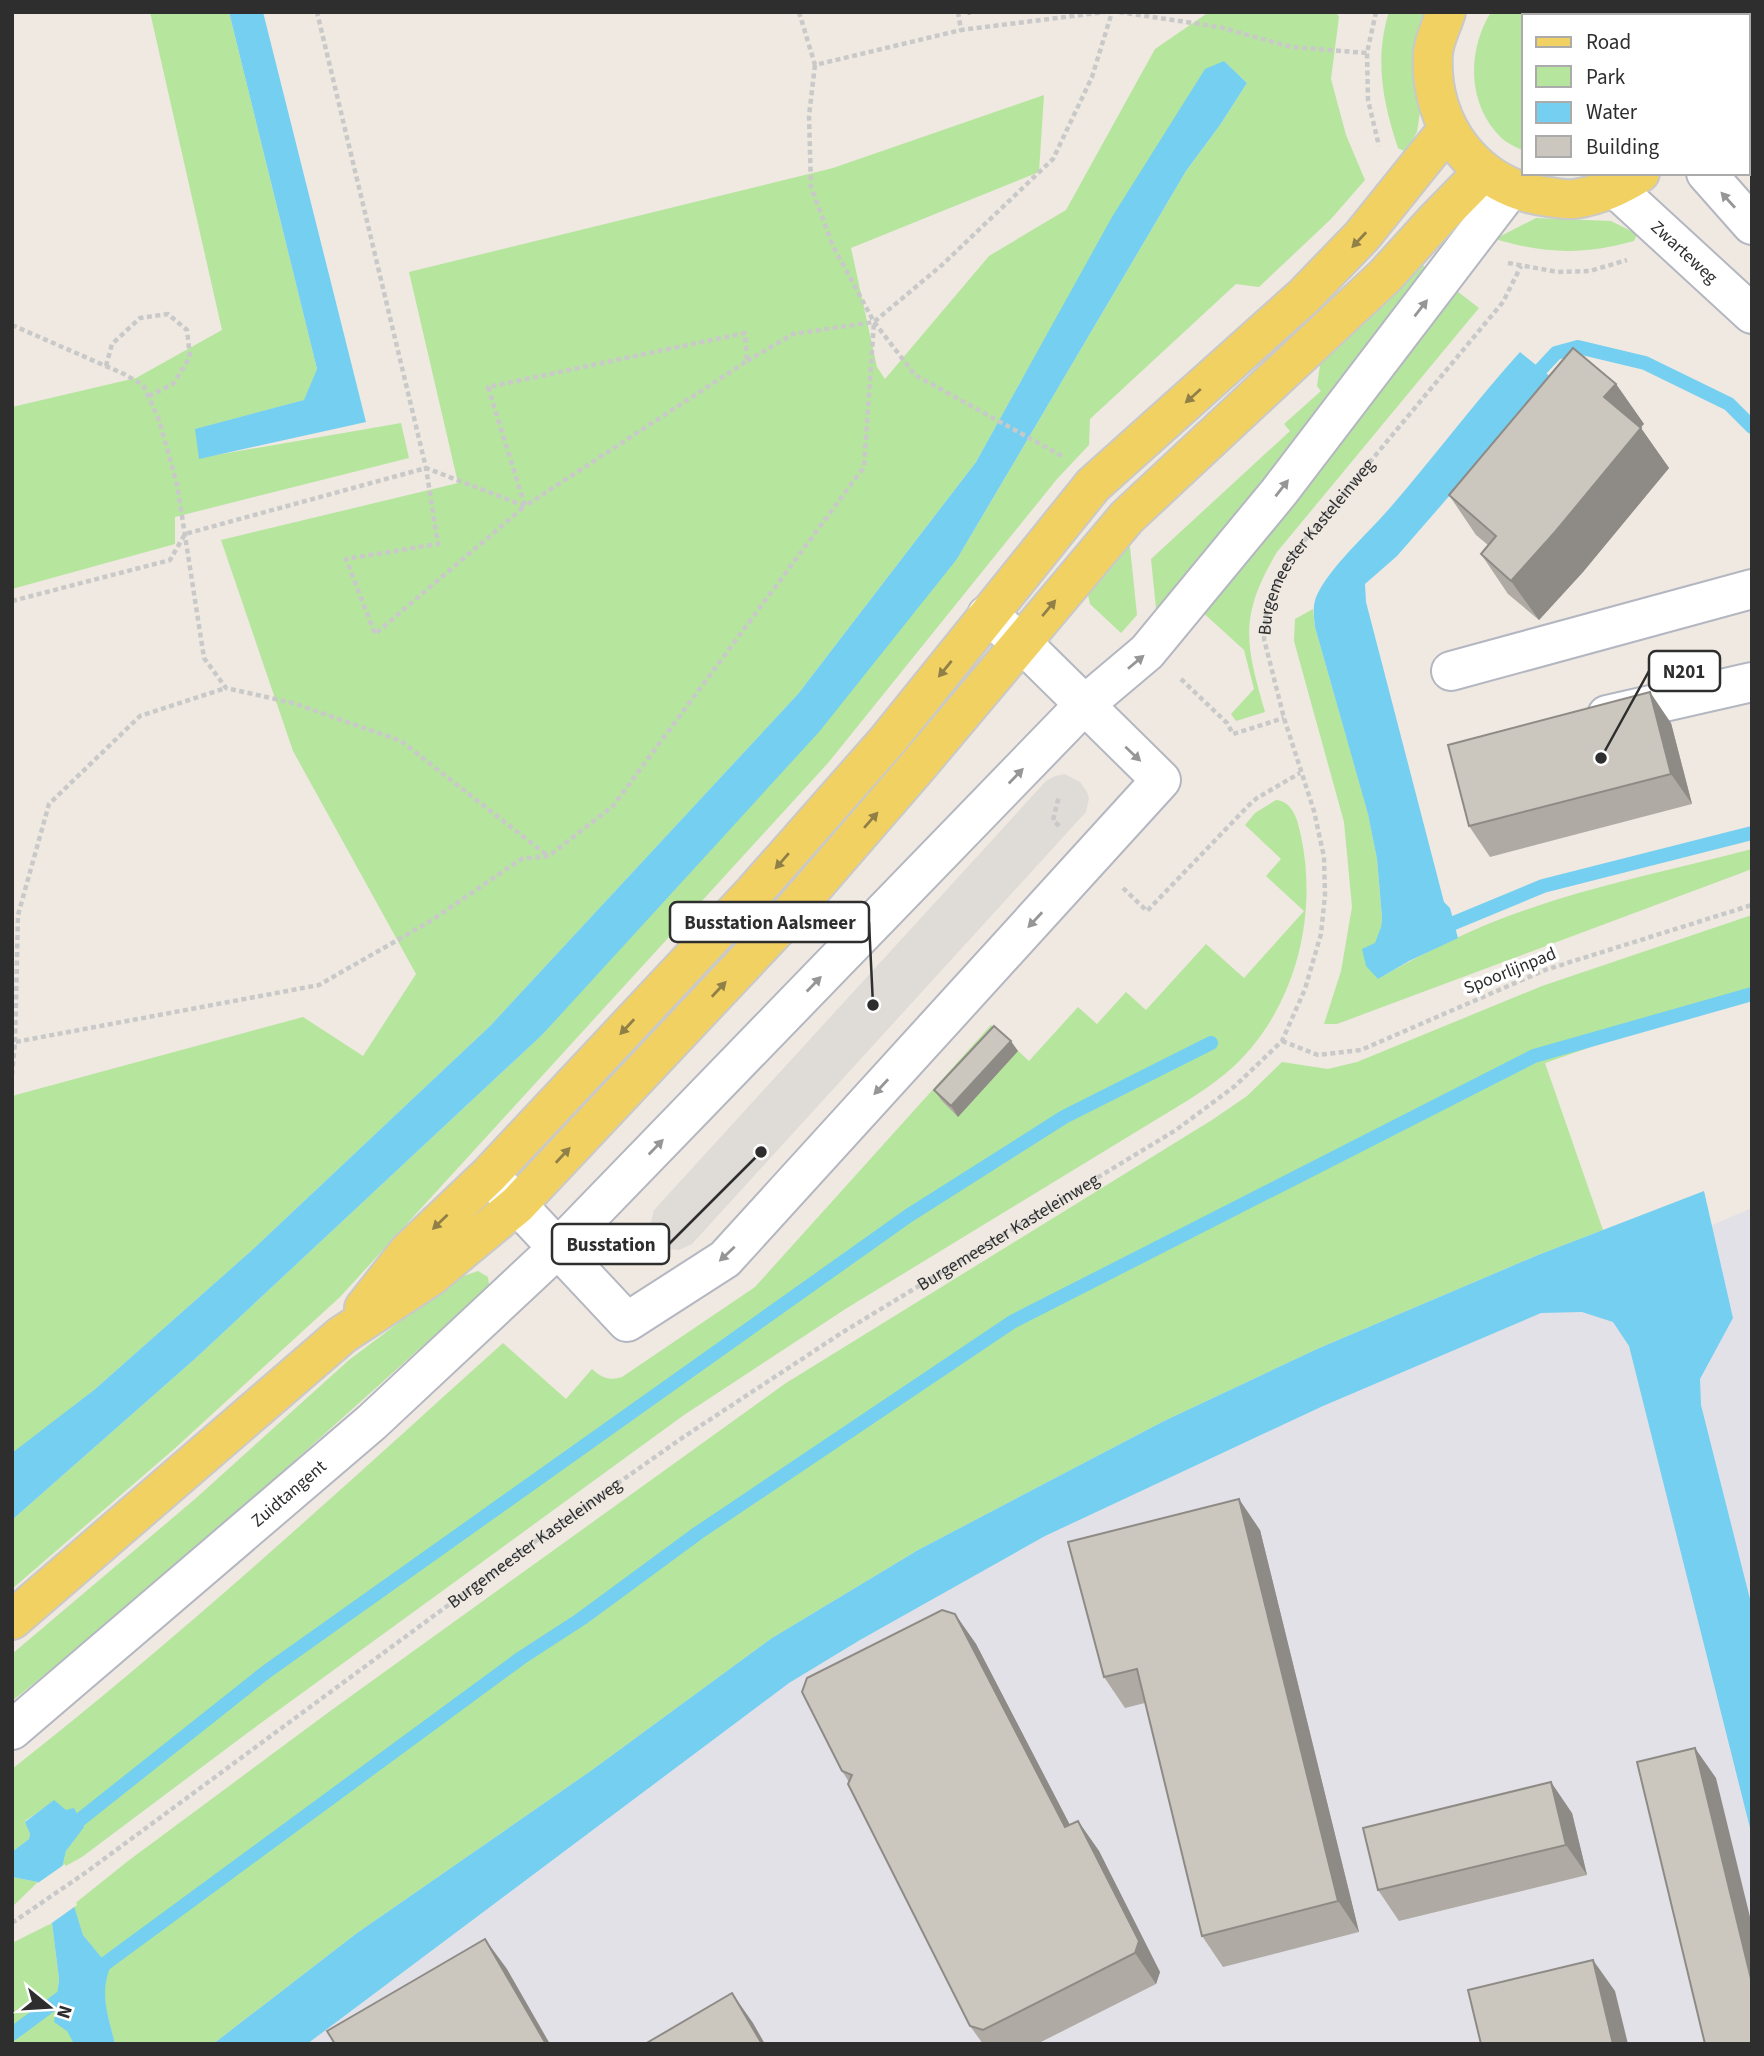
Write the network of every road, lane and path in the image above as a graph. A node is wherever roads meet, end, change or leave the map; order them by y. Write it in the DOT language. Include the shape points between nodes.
graph roads {
  1 [pos="317,12"];
  2 [pos="799,12"];
  3 [pos="958,12"];
  4 [pos="1105,12"];
  5 [pos="1112,12"];
  6 [pos="1119,12"];
  7 [pos="1446,12"];
  8 [pos="961,30"];
  9 [pos="1367,53"];
  10 [pos="815,65"];
  11 [pos="1448,129"];
  12 [pos="1708,175"];
  13 [pos="1498,179"];
  14 [pos="1628,181"];
  15 [pos="1752,225"];
  16 [pos="1521,266"];
  17 [pos="1752,314"];
  18 [pos="874,322"];
  19 [pos="12,326"];
  20 [pos="747,361"];
  21 [pos="106,366"];
  22 [pos="149,396"];
  23 [pos="1041,444"];
  24 [pos="426,468"];
  25 [pos="525,506"];
  26 [pos="185,534"];
  27 [pos="1752,589"];
  28 [pos="12,601"];
  29 [pos="988,615"];
  30 [pos="1021,642"];
  31 [pos="1149,650"];
  32 [pos="1451,671"];
  33 [pos="1752,681"];
  34 [pos="226,688"];
  35 [pos="1083,706"];
  36 [pos="1284,718"];
  37 [pos="1585,721"];
  38 [pos="1300,773"];
  39 [pos="549,856"];
  40 [pos="1752,905"];
  41 [pos="1147,911"];
  42 [pos="1282,1041"];
  43 [pos="15,1042"];
  44 [pos="12,1075"];
  45 [pos="489,1175"];
  46 [pos="517,1205"];
  47 [pos="558,1249"];
  48 [pos="342,1335"];
  49 [pos="12,1620"];
  50 [pos="12,1730"];
  51 [pos="12,1923"];
  1 -- 24 [label="path"];
  2 -- 10 [label="path"];
  3 -- 8 [label="path"];
  4 -- 8 [label="path"];
  5 -- 18 [label="path" via="1092,77 1053,159 942,265"];
  6 -- 9 [label="path" via="1219,27 1291,47"];
  7 -- 11 [label="main road" via="1433,51 1434,91"];
  8 -- 10 [label="path"];
  10 -- 18 [label="path" via="809,116 811,187 833,246"];
  11 -- 13 [label="main road" via="1465,155"];
  11 -- 29 [label="main road, one-way" via="1363,236 1303,297 1093,485"];
  15 -- 12 [label="street, one-way"];
  13 -- 14 [label="main road" via="1528,195 1573,199"];
  30 -- 13 [label="main road, one-way" via="1127,517 1385,276 1436,220"];
  31 -- 13 [label="street, one-way" via="1279,492"];
  14 -- 17 [label="street, Zwarteweg"];
  16 -- 36 [label="path, Burgemeester Kasteleinweg" via="1503,302 1290,558 1278,579 1267,608 1264,639"];
  18 -- 20 [label="path" via="793,334"];
  18 -- 23 [label="path" via="915,375"];
  18 -- 39 [label="path" via="864,467 613,806"];
  19 -- 21 [label="path"];
  20 -- 25 [label="path"];
  20 -- 25 [label="path" via="745,333 488,387"];
  21 -- 22 [label="path" via="143,385"];
  21 -- 22 [label="path" via="112,344 140,318 168,314 187,330 190,357 173,383"];
  22 -- 26 [label="path" via="177,484"];
  24 -- 25 [label="path"];
  24 -- 25 [label="path" via="438,544 346,559 375,635"];
  24 -- 26 [label="path"];
  26 -- 28 [label="path" via="170,560"];
  26 -- 34 [label="path" via="204,658"];
  27 -- 32 [label="street"];
  29 -- 30 [label="street"];
  29 -- 45 [label="main road, one-way" via="887,741 754,892"];
  30 -- 35 [label="street"];
  46 -- 30 [label="main road, one-way" via="783,922"];
  35 -- 31 [label="street, one-way"];
  31 -- 36 [label="path" via="1227,723 1233,734"];
  33 -- 37 [label="street"];
  34 -- 39 [label="path" via="293,703 401,741"];
  34 -- 43 [label="path" via="140,716 49,804 18,915"];
  47 -- 35 [label="street, Zuidtangent, one-way"];
  35 -- 47 [label="street, one-way" via="1161,780 725,1258 627,1322"];
  36 -- 38 [label="path, Burgemeester Kasteleinweg"];
  38 -- 41 [label="path" via="1249,805"];
  38 -- 42 [label="path, Burgemeester Kasteleinweg" via="1324,857 1325,895 1321,934 1305,989"];
  39 -- 43 [label="path" via="521,859 429,922 319,985"];
  40 -- 42 [label="path, Spoorlijnpad" via="1545,970 1361,1050 1318,1055"];
  42 -- 51 [label="path, Burgemeester Kasteleinweg" via="1235,1086 1176,1130 843,1332 682,1438"];
  43 -- 44 [label="path"];
  45 -- 46 [label="street"];
  45 -- 48 [label="main road, one-way" via="408,1252"];
  46 -- 47 [label="street"];
  46 -- 48 [label="main road" via="430,1277"];
  47 -- 50 [label="street, Zuidtangent" via="372,1422"];
  48 -- 49 [label="main road"];
}
